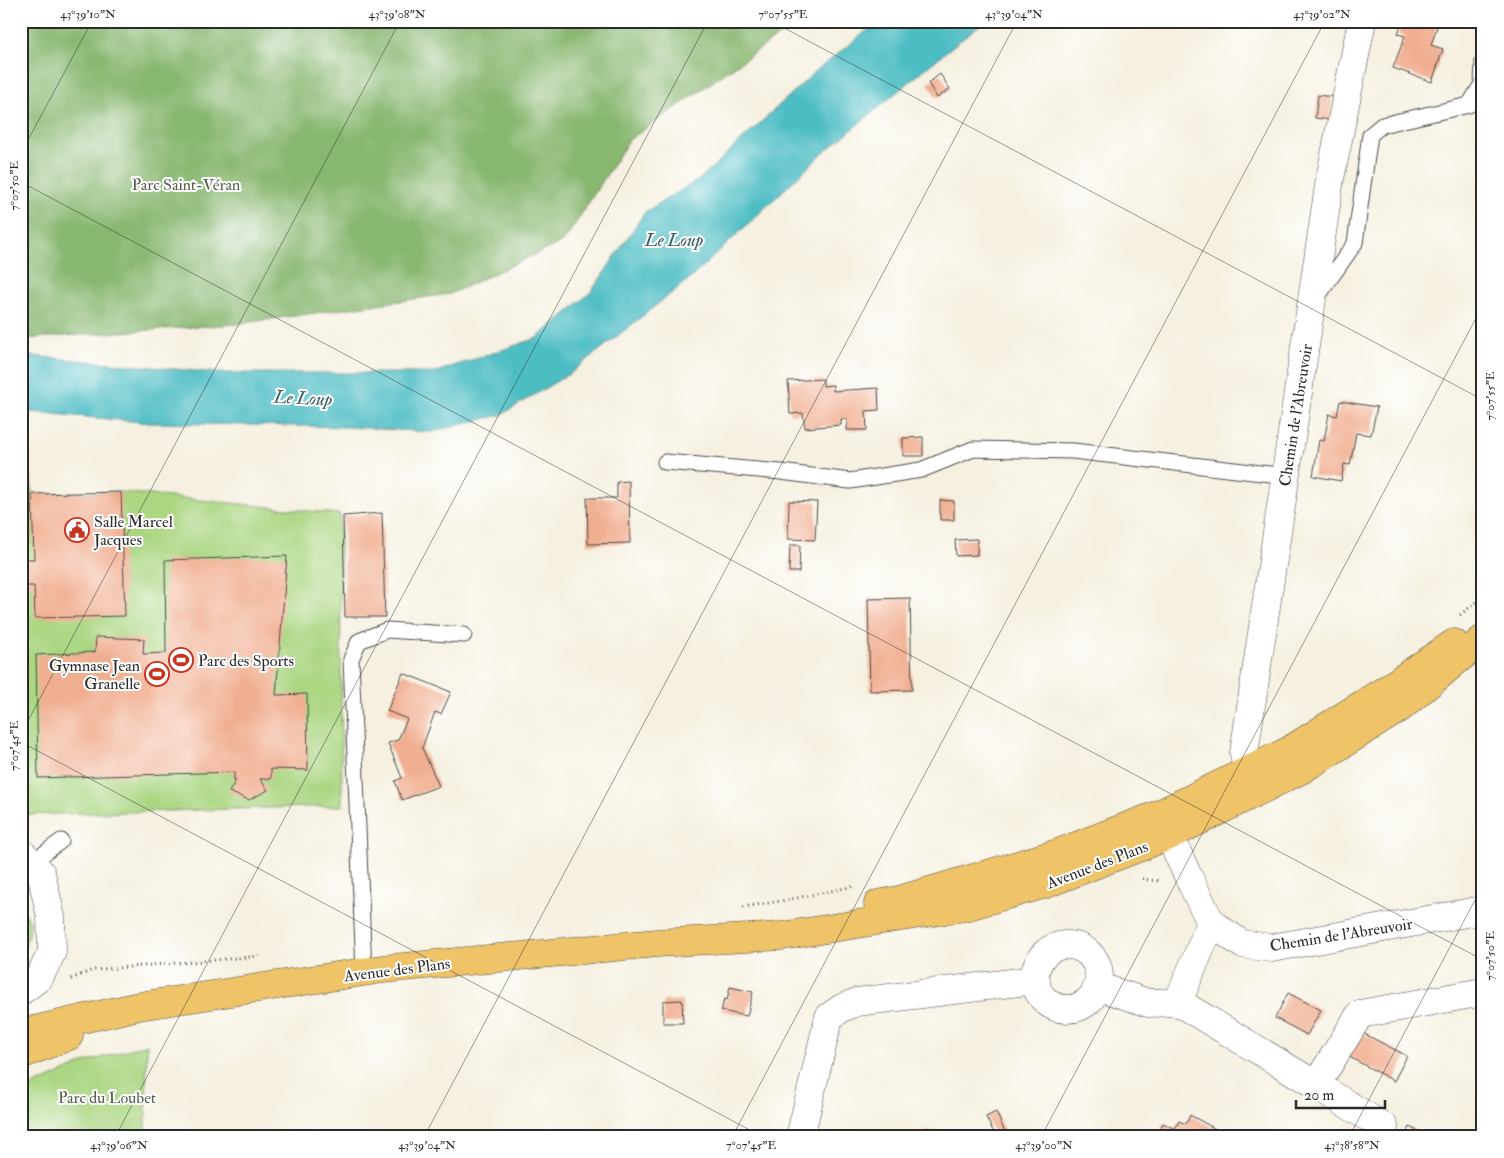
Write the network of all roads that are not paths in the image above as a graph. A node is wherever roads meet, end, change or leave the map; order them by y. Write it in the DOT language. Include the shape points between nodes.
graph roads {
  1 [pos="1362,21"];
  2 [pos="1483,61"];
  3 [pos="1311,305"];
  4 [pos="665,462"];
  5 [pos="1286,476"];
  6 [pos="1483,623"];
  7 [pos="464,635"];
  8 [pos="1483,639"];
  9 [pos="1247,772"];
  10 [pos="1230,806"];
  11 [pos="1164,825"];
  12 [pos="61,841"];
  13 [pos="26,857"];
  14 [pos="1483,910"];
  15 [pos="1211,924"];
  16 [pos="364,972"];
  17 [pos="1036,980"];
  18 [pos="1097,986"];
  19 [pos="21,991"];
  20 [pos="1483,992"];
  21 [pos="1178,1002"];
  22 [pos="139,1006"];
  23 [pos="21,1033"];
  24 [pos="21,1056"];
  25 [pos="1316,1084"];
  26 [pos="1384,1127"];
  27 [pos="800,1137"];
  1 -- 3 [label="street, Chemin de l'Abreuvoir" via="1330,179"];
  2 -- 3 [label="lane" via="1482,84 1469,105 1382,125 1370,135 1356,243"];
  3 -- 5 [label="street, Chemin de l'Abreuvoir"];
  4 -- 5 [label="lane" via="850,481 921,470 973,449 1074,451"];
  5 -- 9 [label="street, Chemin de l'Abreuvoir" via="1244,753"];
  6 -- 9 [label="main road, Avenue des Plans" via="1297,746"];
  7 -- 16 [label="lane" via="387,630 359,641 350,658"];
  8 -- 10 [label="main road, Avenue des Plans" via="1399,709 1304,769"];
  9 -- 10 [label="street"];
  9 -- 11 [label="main road, Avenue des Plans"];
  10 -- 11 [label="main road, Avenue des Plans"];
  11 -- 15 [label="street"];
  11 -- 16 [label="main road, Avenue des Plans" via="1046,884 965,907 782,936 657,943"];
  12 -- 13 [label="lane"];
  13 -- 19 [label="street" via="41,873 51,917 52,952 39,978"];
  14 -- 15 [label="street, Chemin de l'Abreuvoir" via="1272,948 1242,944"];
  15 -- 21 [label="street"];
  16 -- 22 [label="main road, Avenue des Plans"];
  17 -- 18 [label="street" via="1038,991 1045,1000 1064,1009 1085,1004"];
  17 -- 18 [label="street" via="1036,970 1046,952 1055,947 1076,946 1085,950 1097,966"];
  17 -- 27 [label="street" via="856,1002 842,1008 830,1017"];
  18 -- 21 [label="street" via="1148,1003"];
  20 -- 25 [label="street" via="1360,1014"];
  21 -- 25 [label="street"];
  22 -- 23 [label="main road, Avenue des Plans"];
  22 -- 24 [label="main road, Avenue des Plans"];
  25 -- 26 [label="street"];
}
